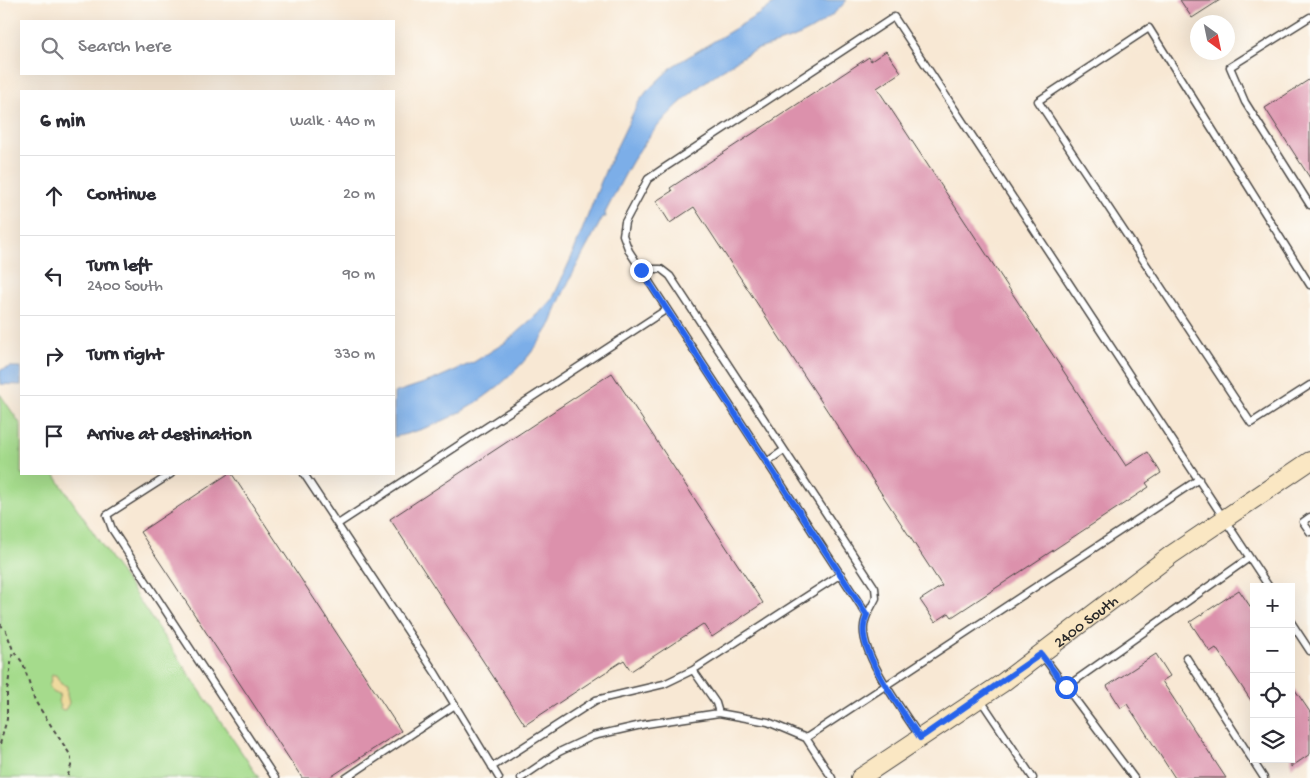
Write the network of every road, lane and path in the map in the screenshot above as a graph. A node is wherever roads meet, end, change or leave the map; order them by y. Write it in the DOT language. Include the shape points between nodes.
graph roads {
  1 [pos="1310,17"];
  2 [pos="1310,205"];
  3 [pos="641,270"];
  4 [pos="1310,285"];
  5 [pos="667,309"];
  6 [pos="1310,385"];
  7 [pos="784,450"];
  8 [pos="767,462"];
  9 [pos="1310,462"];
  10 [pos="169,475"];
  11 [pos="305,475"];
  12 [pos="1199,479"];
  13 [pos="1310,517"];
  14 [pos="1224,518"];
  15 [pos="338,524"];
  16 [pos="1310,532"];
  17 [pos="1249,558"];
  18 [pos="841,574"];
  19 [pos="1266,583"];
  20 [pos="867,615"];
  21 [pos="0,624"];
  22 [pos="1295,628"];
  23 [pos="13,650"];
  24 [pos="1310,651"];
  25 [pos="1041,654"];
  26 [pos="1186,657"];
  27 [pos="694,670"];
  28 [pos="887,685"];
  29 [pos="1066,687"];
  30 [pos="979,698"];
  31 [pos="455,705"];
  32 [pos="719,713"];
  33 [pos="806,738"];
  34 [pos="920,738"];
  35 [pos="0,744"];
  36 [pos="492,767"];
  37 [pos="67,778"];
  38 [pos="275,778"];
  39 [pos="346,778"];
  40 [pos="499,778"];
  41 [pos="521,778"];
  42 [pos="832,778"];
  43 [pos="860,778"];
  44 [pos="1033,778"];
  45 [pos="1134,778"];
  46 [pos="1264,778"];
  1 -- 2 [label="lane" via="1230,67 1245,102"];
  3 -- 5 [label="lane"];
  3 -- 7 [label="lane" via="661,269 670,276"];
  3 -- 12 [label="lane" via="623,235 626,222 648,179 894,17"];
  4 -- 6 [label="lane" via="1149,28 1038,101 1251,423"];
  5 -- 8 [label="lane"];
  5 -- 15 [label="lane"];
  7 -- 8 [label="lane"];
  7 -- 20 [label="lane" via="875,588 876,598"];
  8 -- 18 [label="lane"];
  9 -- 14 [label="street, 2400 South"];
  10 -- 38 [label="lane" via="107,515 112,529"];
  11 -- 15 [label="lane"];
  12 -- 14 [label="lane"];
  12 -- 28 [label="lane"];
  13 -- 16 [label="lane" via="1303,522"];
  14 -- 17 [label="lane"];
  14 -- 25 [label="street, 2400 South"];
  15 -- 31 [label="lane"];
  17 -- 19 [label="lane"];
  17 -- 29 [label="lane"];
  18 -- 20 [label="lane"];
  18 -- 27 [label="lane"];
  20 -- 28 [label="lane" via="863,627 866,644"];
  21 -- 23 [label="path"];
  22 -- 24 [label="lane"];
  23 -- 35 [label="path" via="7,719"];
  23 -- 37 [label="path" via="23,663 35,701 71,756"];
  25 -- 29 [label="lane"];
  25 -- 30 [label="street, 2400 South"];
  26 -- 46 [label="lane"];
  27 -- 32 [label="lane"];
  27 -- 36 [label="lane" via="664,684 596,700"];
  28 -- 33 [label="lane"];
  28 -- 34 [label="lane"];
  29 -- 45 [label="lane"];
  30 -- 34 [label="street, 2400 South"];
  30 -- 44 [label="lane"];
  31 -- 36 [label="lane"];
  31 -- 39 [label="lane"];
  32 -- 33 [label="lane" via="768,722"];
  32 -- 41 [label="lane" via="593,736 559,752"];
  33 -- 42 [label="lane"];
  34 -- 43 [label="street, 2400 South"];
  36 -- 40 [label="lane"];
}
